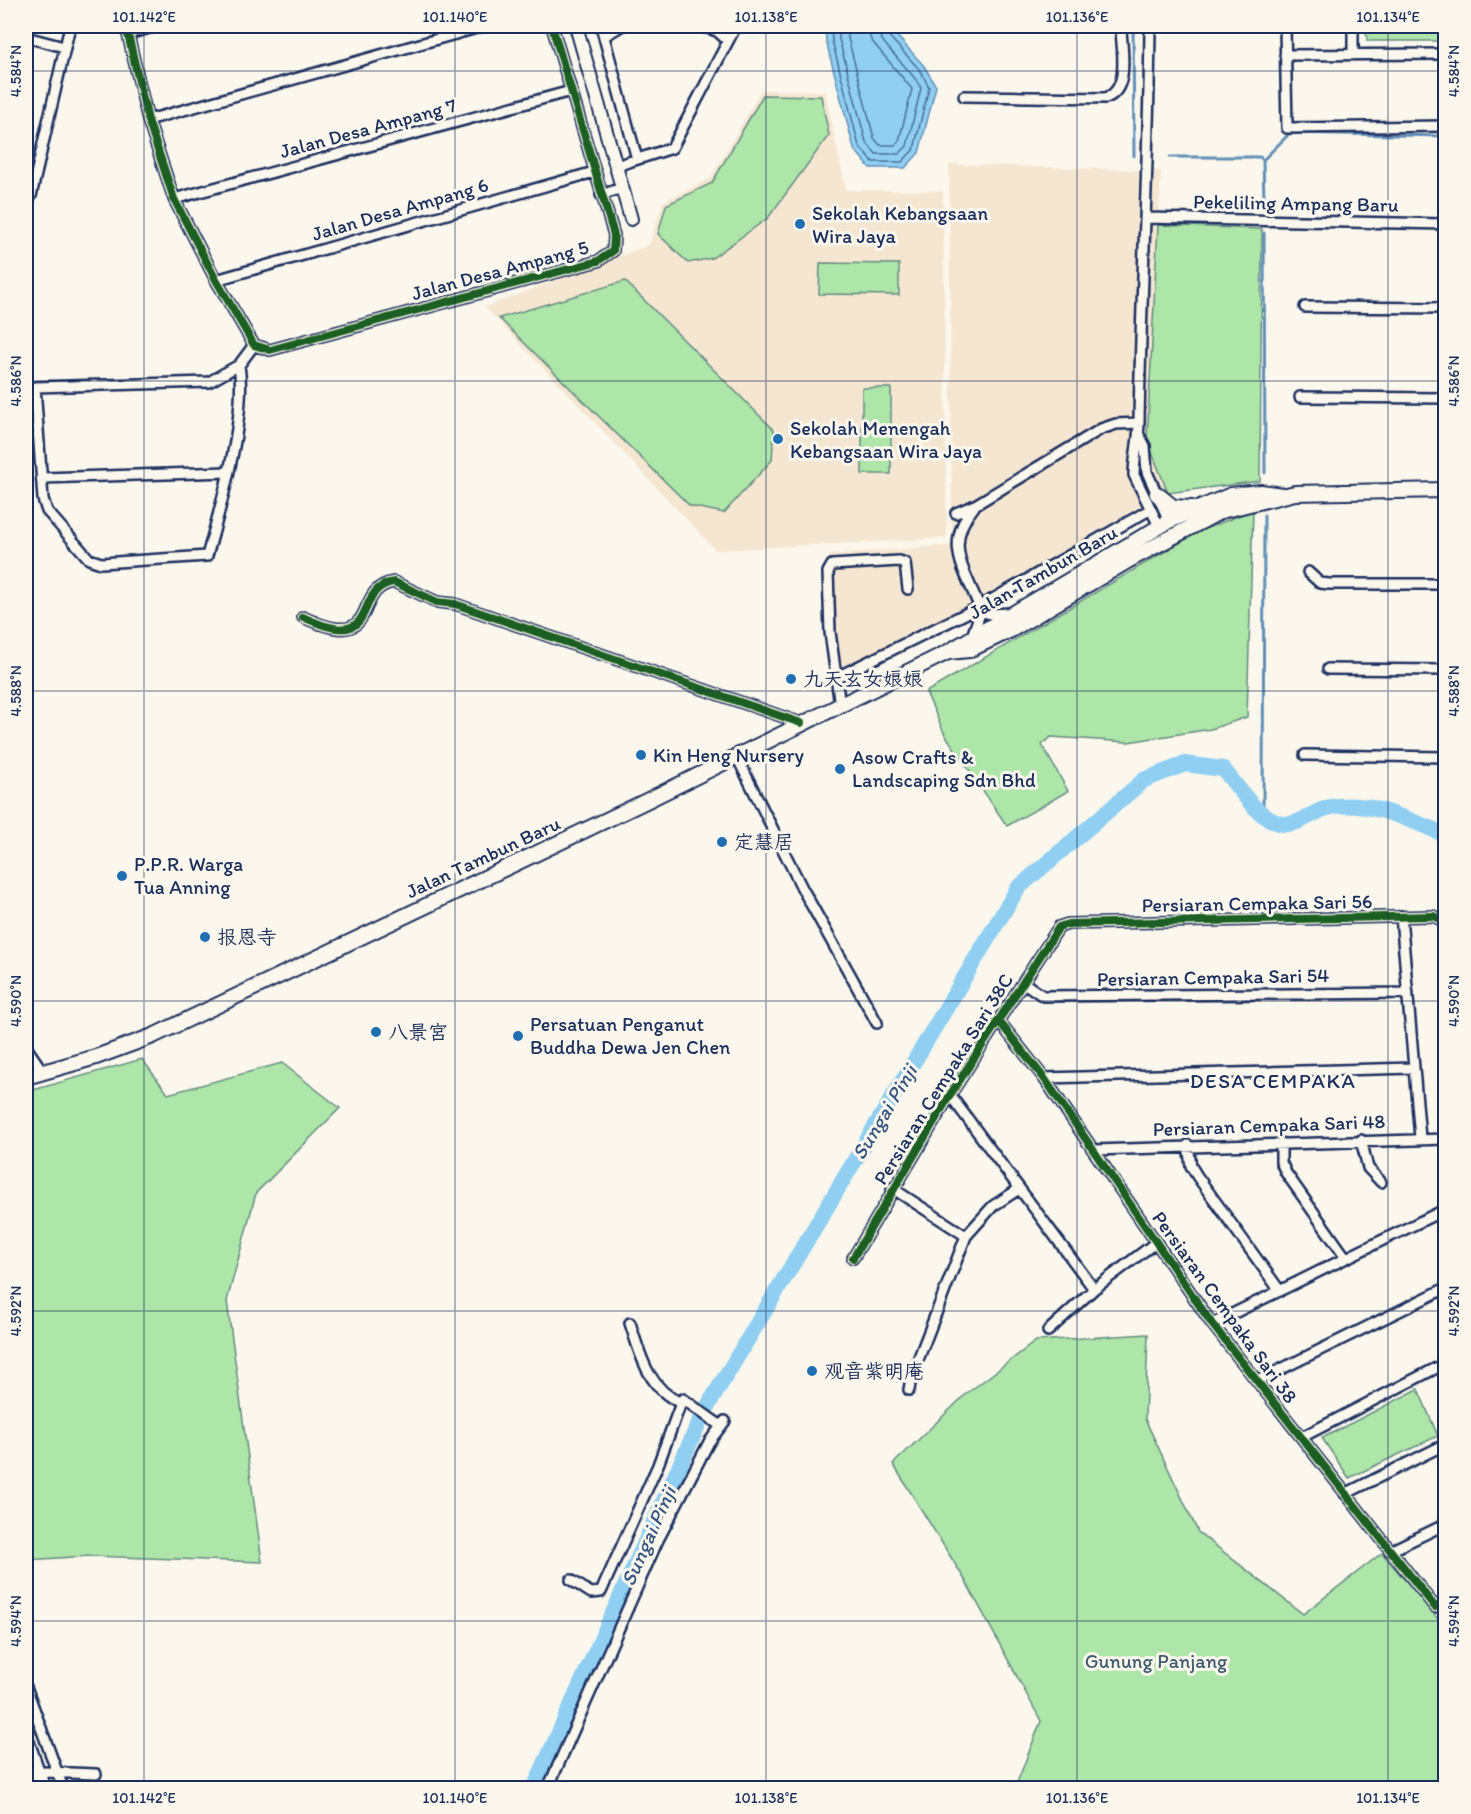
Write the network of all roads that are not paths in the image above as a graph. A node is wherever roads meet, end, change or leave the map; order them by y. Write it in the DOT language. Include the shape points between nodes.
graph roads {
  1 [pos="70,26"];
  2 [pos="158,26"];
  3 [pos="434,26"];
  4 [pos="484,26"];
  5 [pos="552,26"];
  6 [pos="576,26"];
  7 [pos="601,26"];
  8 [pos="621,26"];
  9 [pos="700,26"];
  10 [pos="736,26"];
  11 [pos="1121,26"];
  12 [pos="1150,26"];
  13 [pos="1285,26"];
  14 [pos="1353,26"];
  15 [pos="127,29"];
  16 [pos="604,36"];
  17 [pos="26,37"];
  18 [pos="438,37"];
  19 [pos="728,41"];
  20 [pos="64,47"];
  21 [pos="1446,54"];
  22 [pos="1286,55"];
  23 [pos="1353,55"];
  24 [pos="571,91"];
  25 [pos="964,96"];
  26 [pos="148,120"];
  27 [pos="1446,126"];
  28 [pos="637,159"];
  29 [pos="616,166"];
  30 [pos="594,172"];
  31 [pos="622,188"];
  32 [pos="601,195"];
  33 [pos="26,199"];
  34 [pos="174,199"];
  35 [pos="1146,218"];
  36 [pos="631,219"];
  37 [pos="1446,224"];
  38 [pos="216,280"];
  39 [pos="1305,307"];
  40 [pos="1446,308"];
  41 [pos="255,345"];
  42 [pos="239,365"];
  43 [pos="1300,397"];
  44 [pos="1446,398"];
  45 [pos="1139,423"];
  46 [pos="1139,435"];
  47 [pos="228,472"];
  48 [pos="43,478"];
  49 [pos="1446,490"];
  50 [pos="1157,494"];
  51 [pos="1282,495"];
  52 [pos="1245,503"];
  53 [pos="975,505"];
  54 [pos="1206,505"];
  55 [pos="1151,509"];
  56 [pos="956,513"];
  57 [pos="1165,525"];
  58 [pos="1131,559"];
  59 [pos="1308,573"];
  60 [pos="1446,584"];
  61 [pos="908,589"];
  62 [pos="980,609"];
  63 [pos="1016,612"];
  64 [pos="303,616"];
  65 [pos="972,636"];
  66 [pos="948,652"];
  67 [pos="1328,669"];
  68 [pos="1446,670"];
  69 [pos="837,676"];
  70 [pos="840,706"];
  71 [pos="801,723"];
  72 [pos="736,755"];
  73 [pos="1305,755"];
  74 [pos="1446,757"];
  75 [pos="1401,916"];
  76 [pos="1446,922"];
  77 [pos="1068,924"];
  78 [pos="1024,982"];
  79 [pos="1408,993"];
  80 [pos="998,1020"];
  81 [pos="877,1023"];
  82 [pos="26,1047"];
  83 [pos="1414,1068"];
  84 [pos="43,1072"];
  85 [pos="26,1077"];
  86 [pos="1044,1078"];
  87 [pos="950,1095"];
  88 [pos="1420,1138"];
  89 [pos="1446,1139"];
  90 [pos="1361,1140"];
  91 [pos="1281,1143"];
  92 [pos="1188,1145"];
  93 [pos="1094,1150"];
  94 [pos="1381,1182"];
  95 [pos="892,1188"];
  96 [pos="1019,1190"];
  97 [pos="1446,1209"];
  98 [pos="966,1236"];
  99 [pos="1155,1243"];
  100 [pos="853,1258"];
  101 [pos="1346,1258"];
  102 [pos="1446,1288"];
  103 [pos="1094,1289"];
  104 [pos="1280,1291"];
  105 [pos="630,1323"];
  106 [pos="1212,1324"];
  107 [pos="1048,1331"];
  108 [pos="1446,1363"];
  109 [pos="1257,1381"];
  110 [pos="909,1390"];
  111 [pos="681,1403"];
  112 [pos="1302,1437"];
  113 [pos="1446,1444"];
  114 [pos="1345,1494"];
  115 [pos="1446,1524"];
  116 [pos="1390,1551"];
  117 [pos="571,1580"];
  118 [pos="1446,1604"];
  119 [pos="26,1687"];
  120 [pos="26,1742"];
  121 [pos="57,1771"];
  122 [pos="44,1772"];
  123 [pos="96,1774"];
  124 [pos="42,1788"];
  125 [pos="63,1788"];
  126 [pos="548,1788"];
  1 -- 20 [label="street"];
  2 -- 15 [label="street"];
  3 -- 18 [label="street"];
  4 -- 18 [label="street"];
  5 -- 24 [label="street, Jalan Desa Ampang 5"];
  6 -- 29 [label="street"];
  7 -- 16 [label="street"];
  8 -- 16 [label="street"];
  9 -- 19 [label="street" via="717,31"];
  10 -- 19 [label="street"];
  11 -- 25 [label="street" via="1121,82 1119,90 1106,98"];
  12 -- 35 [label="street"];
  13 -- 22 [label="street"];
  14 -- 23 [label="street"];
  15 -- 26 [label="street"];
  16 -- 28 [label="street"];
  17 -- 20 [label="street"];
  18 -- 26 [label="street"];
  19 -- 28 [label="street" via="672,148"];
  20 -- 33 [label="street" via="38,169 31,196"];
  21 -- 23 [label="street"];
  22 -- 23 [label="street"];
  22 -- 27 [label="street" via="1287,128"];
  24 -- 30 [label="street, Jalan Desa Ampang 5"];
  24 -- 34 [label="street, Jalan Desa Ampang 7"];
  26 -- 34 [label="street"];
  28 -- 29 [label="street"];
  29 -- 31 [label="street"];
  30 -- 32 [label="street, Jalan Desa Ampang 5"];
  30 -- 38 [label="street, Jalan Desa Ampang 6"];
  31 -- 32 [label="street"];
  31 -- 36 [label="street"];
  32 -- 41 [label="street, Jalan Desa Ampang 5" via="614,235 613,251 607,257 270,350"];
  34 -- 38 [label="street"];
  35 -- 37 [label="street, Pekeliling Ampang Baru"];
  35 -- 45 [label="street"];
  38 -- 41 [label="street"];
  39 -- 40 [label="street"];
  41 -- 42 [label="street"];
  42 -- 47 [label="street" via="243,386"];
  42 -- 48 [label="street" via="209,382 35,387"];
  43 -- 44 [label="street"];
  45 -- 46 [label="street"];
  45 -- 53 [label="street" via="1101,429"];
  46 -- 50 [label="street" via="1145,446 1147,472"];
  46 -- 55 [label="street" via="1134,476"];
  47 -- 48 [label="street"];
  47 -- 48 [label="street" via="207,556 101,563 89,559 47,511"];
  49 -- 51 [label="main road"];
  50 -- 54 [label="main road" via="1180,509"];
  50 -- 57 [label="street"];
  51 -- 52 [label="main road"];
  51 -- 54 [label="main road" via="1247,492"];
  52 -- 57 [label="main road" via="1227,504 1178,526"];
  52 -- 58 [label="main road" via="1194,523"];
  53 -- 56 [label="street"];
  53 -- 62 [label="street" via="962,522 957,545"];
  54 -- 57 [label="main road"];
  55 -- 57 [label="street"];
  55 -- 62 [label="street"];
  57 -- 58 [label="main road"];
  57 -- 63 [label="main road, Jalan Tambun Baru"];
  58 -- 66 [label="main road, Jalan Tambun Baru" via="1011,630 969,650"];
  59 -- 60 [label="street" via="1320,583 1329,584"];
  61 -- 69 [label="street" via="907,568 899,561 832,565 828,572 830,633"];
  62 -- 63 [label="street" via="1000,614"];
  62 -- 65 [label="street"];
  62 -- 69 [label="street"];
  63 -- 65 [label="main road, Jalan Tambun Baru"];
  64 -- 71 [label="street" via="328,628 346,630 357,623 381,588 394,582 437,602 455,604"];
  65 -- 66 [label="main road, Jalan Tambun Baru"];
  66 -- 70 [label="main road, Jalan Tambun Baru"];
  67 -- 68 [label="street"];
  69 -- 70 [label="street"];
  70 -- 71 [label="main road, Jalan Tambun Baru"];
  71 -- 72 [label="main road, Jalan Tambun Baru"];
  72 -- 81 [label="street" via="802,888"];
  72 -- 84 [label="main road, Jalan Tambun Baru" via="180,1024 125,1047"];
  73 -- 74 [label="street"];
  75 -- 76 [label="street, Persiaran Cempaka Sari 56" via="1433,916"];
  75 -- 77 [label="street, Persiaran Cempaka Sari 56"];
  75 -- 79 [label="street"];
  77 -- 78 [label="street, Persiaran Cempaka Sari 38C" via="1059,927"];
  78 -- 79 [label="street, Persiaran Cempaka Sari 54" via="1043,996"];
  78 -- 80 [label="street, Persiaran Cempaka Sari 38C"];
  79 -- 83 [label="street"];
  80 -- 86 [label="street, Persiaran Cempaka Sari 38"];
  80 -- 87 [label="street, Persiaran Cempaka Sari 38C"];
  82 -- 84 [label="street"];
  83 -- 86 [label="street"];
  83 -- 88 [label="street"];
  84 -- 85 [label="main road, Jalan Tambun Baru"];
  86 -- 93 [label="street, Persiaran Cempaka Sari 38"];
  87 -- 95 [label="street, Persiaran Cempaka Sari 38C"];
  87 -- 96 [label="street"];
  88 -- 89 [label="street, Persiaran Cempaka Sari 48"];
  88 -- 90 [label="street, Persiaran Cempaka Sari 48"];
  90 -- 91 [label="street, Persiaran Cempaka Sari 48"];
  90 -- 94 [label="street" via="1368,1168"];
  91 -- 92 [label="street, Persiaran Cempaka Sari 48"];
  91 -- 101 [label="street" via="1281,1162 1286,1173"];
  92 -- 93 [label="street, Persiaran Cempaka Sari 48"];
  92 -- 104 [label="street" via="1197,1176"];
  93 -- 99 [label="street, Persiaran Cempaka Sari 38"];
  95 -- 98 [label="street, Persiaran Cempaka Sari 38C"];
  95 -- 100 [label="street, Persiaran Cempaka Sari 38C"];
  96 -- 98 [label="street" via="993,1206"];
  96 -- 103 [label="street"];
  97 -- 101 [label="street"];
  98 -- 110 [label="street"];
  99 -- 103 [label="street"];
  99 -- 106 [label="street, Persiaran Cempaka Sari 38"];
  101 -- 104 [label="street"];
  102 -- 109 [label="street"];
  103 -- 107 [label="street"];
  104 -- 106 [label="street"];
  105 -- 111 [label="street" via="651,1377 661,1392"];
  106 -- 109 [label="street, Persiaran Cempaka Sari 38"];
  108 -- 112 [label="street"];
  109 -- 112 [label="street, Persiaran Cempaka Sari 38"];
  111 -- 117 [label="street" via="601,1593 591,1593"];
  111 -- 126 [label="street" via="682,1399 723,1424 709,1442 658,1540"];
  112 -- 114 [label="street, Persiaran Cempaka Sari 38"];
  113 -- 114 [label="street"];
  114 -- 116 [label="street, Persiaran Cempaka Sari 38"];
  115 -- 116 [label="street"];
  116 -- 118 [label="street, Persiaran Cempaka Sari 38" via="1435,1607"];
  119 -- 121 [label="street"];
  120 -- 124 [label="main road"];
  121 -- 122 [label="street"];
  121 -- 123 [label="street"];
  121 -- 125 [label="street"];
}
